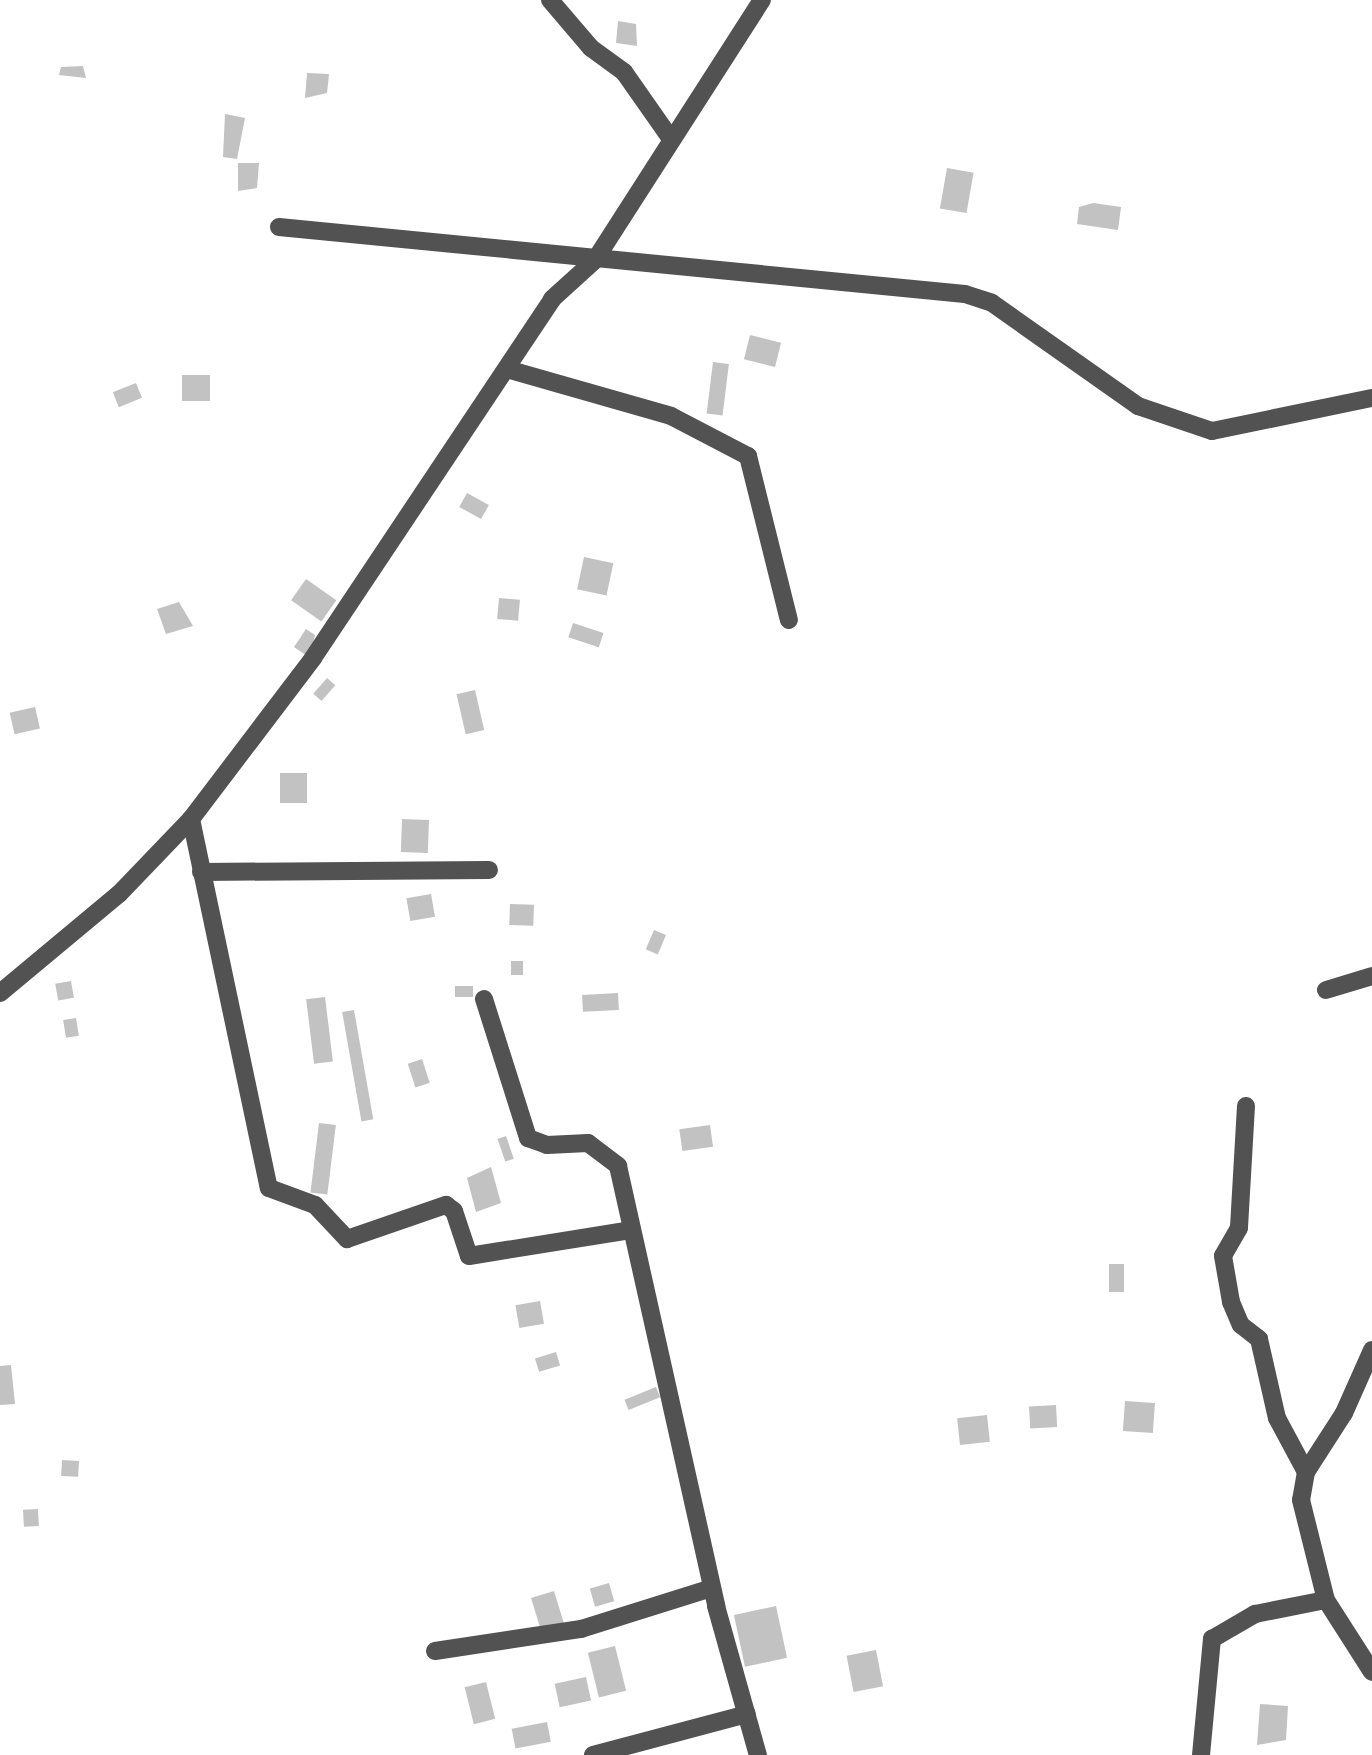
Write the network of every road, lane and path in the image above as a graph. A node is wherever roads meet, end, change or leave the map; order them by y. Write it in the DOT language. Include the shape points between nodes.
graph roads {
  1 [pos="550,0"];
  2 [pos="762,0"];
  3 [pos="671,140"];
  4 [pos="278,227"];
  5 [pos="594,260"];
  6 [pos="510,370"];
  7 [pos="1372,398"];
  8 [pos="790,620"];
  9 [pos="191,819"];
  10 [pos="489,870"];
  11 [pos="202,872"];
  12 [pos="1372,976"];
  13 [pos="1326,990"];
  14 [pos="0,993"];
  15 [pos="484,999"];
  16 [pos="1246,1106"];
  17 [pos="632,1230"];
  18 [pos="1372,1350"];
  19 [pos="1306,1472"];
  20 [pos="712,1588"];
  21 [pos="1326,1600"];
  22 [pos="435,1651"];
  23 [pos="1372,1672"];
  24 [pos="747,1714"];
  25 [pos="593,1755"];
  26 [pos="758,1755"];
  27 [pos="1201,1755"];
  1 -- 3 [label="street" via="590,48 624,72"];
  2 -- 3 [label="street"];
  3 -- 5 [label="street"];
  4 -- 5 [label="street"];
  5 -- 6 [label="street" via="552,299"];
  5 -- 7 [label="street" via="654,260 966,294 992,303 1138,406 1212,431"];
  6 -- 8 [label="street" via="671,416 748,456"];
  6 -- 9 [label="street" via="442,460 313,658"];
  9 -- 11 [label="street"];
  9 -- 14 [label="street" via="119,894"];
  10 -- 11 [label="street"];
  11 -- 17 [label="street" via="269,1188 314,1206 347,1239 446,1205 469,1256"];
  12 -- 13 [label="street"];
  15 -- 17 [label="street" via="528,1138 603,1150 618,1166"];
  16 -- 19 [label="street" via="1239,1228 1222,1256 1234,1314 1259,1340 1277,1418"];
  17 -- 20 [label="street"];
  18 -- 19 [label="street"];
  19 -- 21 [label="street" via="1301,1500"];
  20 -- 22 [label="street" via="582,1629"];
  20 -- 24 [label="street"];
  21 -- 23 [label="street"];
  21 -- 27 [label="street" via="1256,1614 1212,1638"];
  24 -- 25 [label="street"];
  24 -- 26 [label="street"];
}
